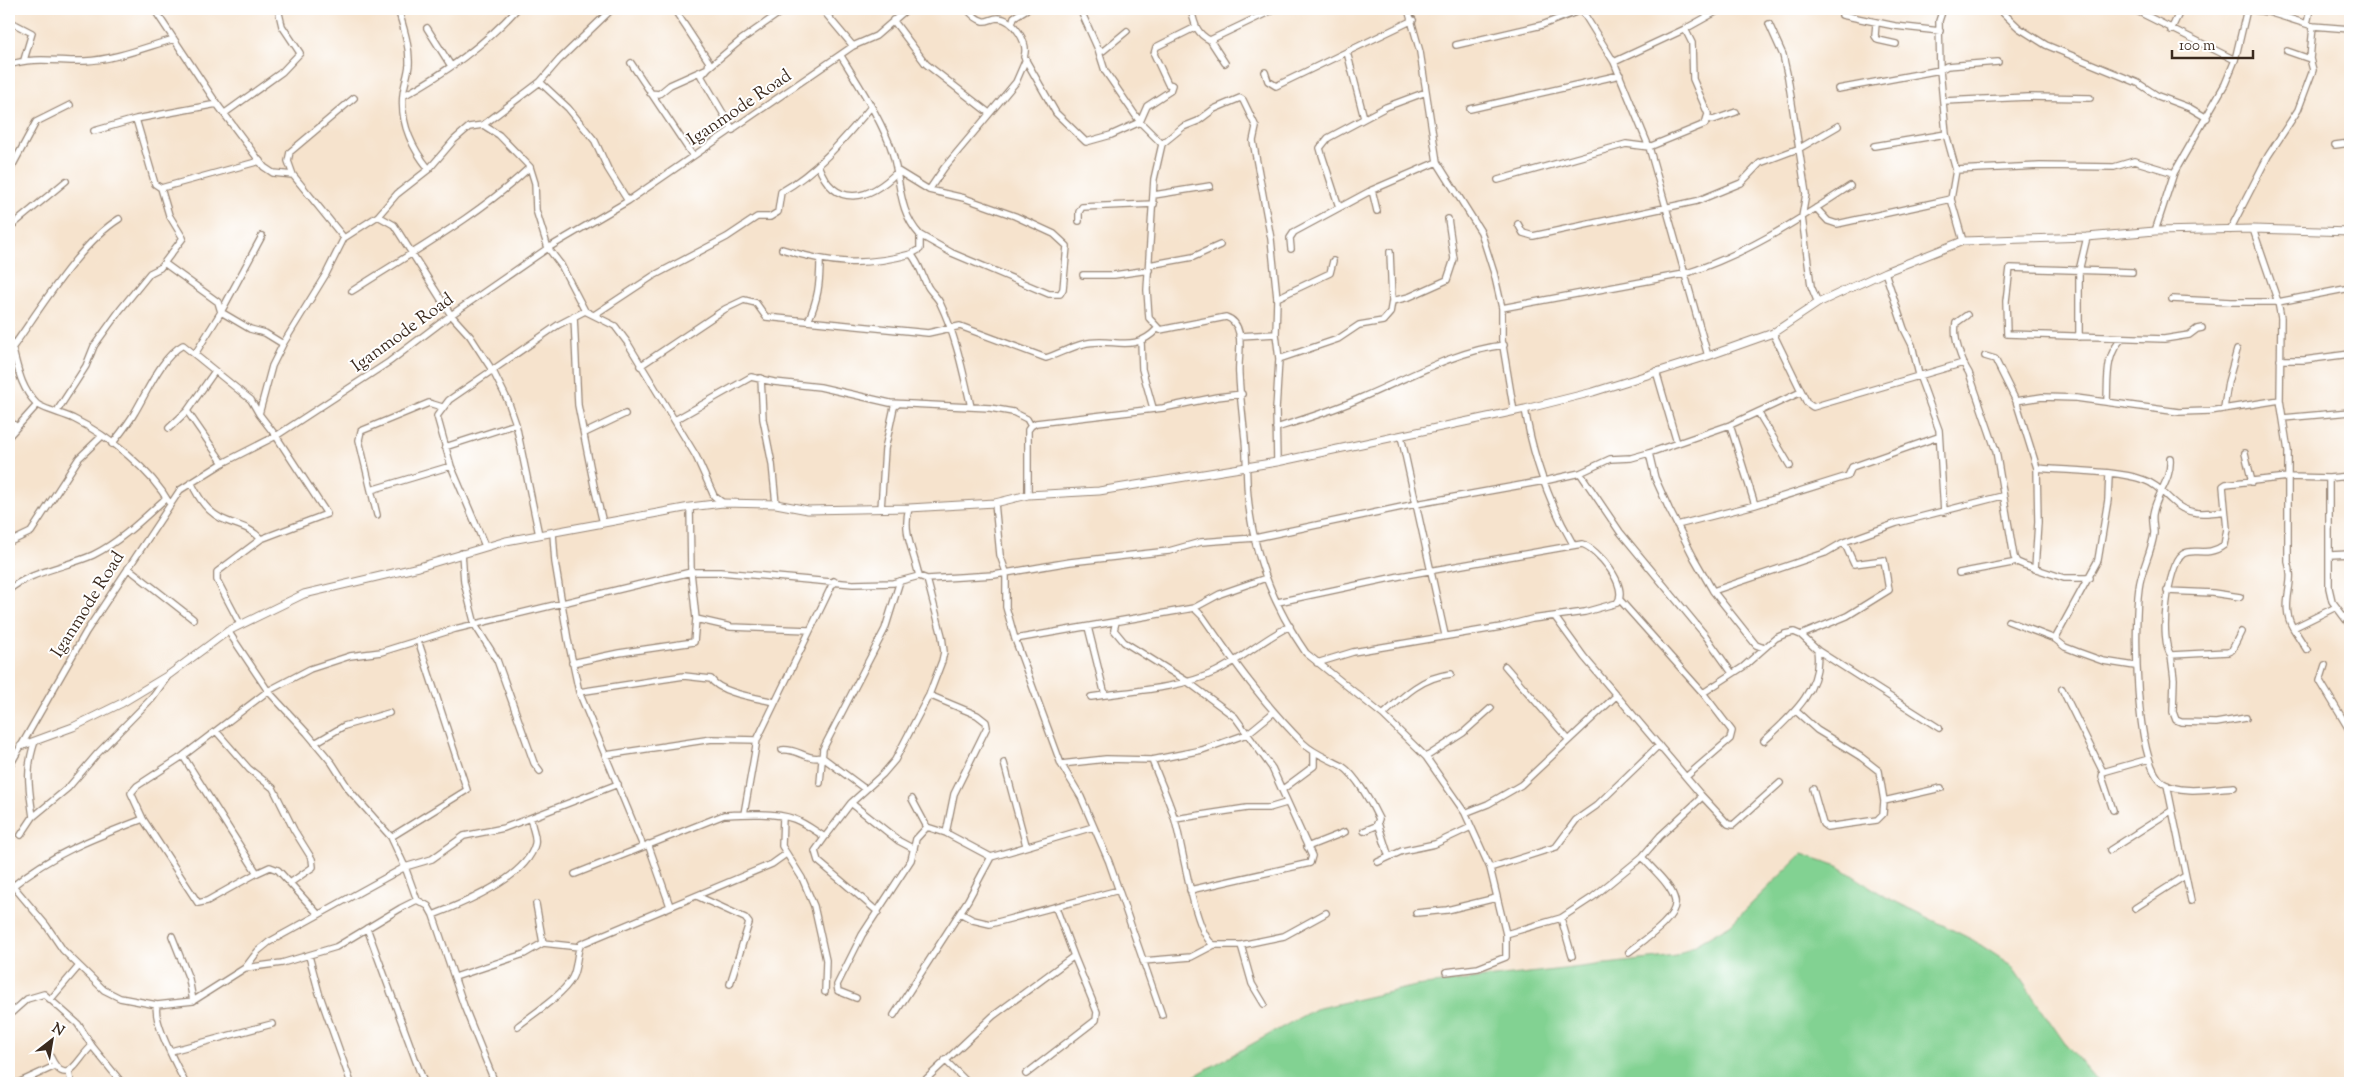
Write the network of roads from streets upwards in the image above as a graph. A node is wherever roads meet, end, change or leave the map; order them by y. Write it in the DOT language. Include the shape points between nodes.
graph roads {
  1 [pos="154,9"];
  2 [pos="278,9"];
  3 [pos="398,9"];
  4 [pos="517,9"];
  5 [pos="612,9"];
  6 [pos="674,9"];
  7 [pos="784,9"];
  8 [pos="822,9"];
  9 [pos="907,9"];
  10 [pos="967,9"];
  11 [pos="1027,9"];
  12 [pos="1080,9"];
  13 [pos="1191,9"];
  14 [pos="1274,9"];
  15 [pos="1408,9"];
  16 [pos="1583,9"];
  17 [pos="1721,9"];
  18 [pos="1943,9"];
  19 [pos="1999,9"];
  20 [pos="2133,9"];
  21 [pos="2181,9"];
  22 [pos="2247,9"];
  23 [pos="2310,9"];
  24 [pos="1842,15"];
  25 [pos="894,20"];
  26 [pos="1413,20"];
  27 [pos="9,22"];
  28 [pos="1876,23"];
  29 [pos="1012,24"];
  30 [pos="1769,24"];
  31 [pos="2307,24"];
  32 [pos="2314,26"];
  33 [pos="427,28"];
  34 [pos="1196,28"];
  35 [pos="1685,29"];
  36 [pos="2350,29"];
  37 [pos="2171,30"];
  38 [pos="1127,31"];
  39 [pos="1940,31"];
  40 [pos="174,39"];
  41 [pos="1210,40"];
  42 [pos="1896,44"];
  43 [pos="1456,45"];
  44 [pos="853,46"];
  45 [pos="1098,49"];
  46 [pos="2287,51"];
  47 [pos="1347,52"];
  48 [pos="842,56"];
  49 [pos="1026,59"];
  50 [pos="2310,59"];
  51 [pos="24,60"];
  52 [pos="2235,60"];
  53 [pos="1614,62"];
  54 [pos="1998,62"];
  55 [pos="631,63"];
  56 [pos="1225,63"];
  57 [pos="9,65"];
  58 [pos="450,66"];
  59 [pos="708,68"];
  60 [pos="1940,70"];
  61 [pos="1265,72"];
  62 [pos="1620,75"];
  63 [pos="540,82"];
  64 [pos="1838,89"];
  65 [pos="650,92"];
  66 [pos="1426,92"];
  67 [pos="402,96"];
  68 [pos="354,98"];
  69 [pos="2090,98"];
  70 [pos="1944,101"];
  71 [pos="217,104"];
  72 [pos="70,105"];
  73 [pos="871,107"];
  74 [pos="1470,110"];
  75 [pos="1736,112"];
  76 [pos="225,113"];
  77 [pos="989,113"];
  78 [pos="1364,118"];
  79 [pos="2207,118"];
  80 [pos="136,119"];
  81 [pos="1708,119"];
  82 [pos="1140,122"];
  83 [pos="483,126"];
  84 [pos="1838,126"];
  85 [pos="732,130"];
  86 [pos="94,131"];
  87 [pos="1946,134"];
  88 [pos="2350,143"];
  89 [pos="1162,144"];
  90 [pos="2335,145"];
  91 [pos="1874,146"];
  92 [pos="1649,147"];
  93 [pos="1800,148"];
  94 [pos="693,156"];
  95 [pos="260,161"];
  96 [pos="1437,162"];
  97 [pos="818,165"];
  98 [pos="530,168"];
  99 [pos="429,169"];
  100 [pos="1956,170"];
  101 [pos="898,171"];
  102 [pos="9,172"];
  103 [pos="2174,173"];
  104 [pos="293,175"];
  105 [pos="1498,180"];
  106 [pos="66,181"];
  107 [pos="1210,186"];
  108 [pos="1850,186"];
  109 [pos="161,188"];
  110 [pos="928,190"];
  111 [pos="1372,190"];
  112 [pos="1154,195"];
  113 [pos="1951,199"];
  114 [pos="628,201"];
  115 [pos="1154,204"];
  116 [pos="1667,206"];
  117 [pos="1339,207"];
  118 [pos="1816,208"];
  119 [pos="1377,211"];
  120 [pos="378,216"];
  121 [pos="1802,217"];
  122 [pos="119,219"];
  123 [pos="1448,219"];
  124 [pos="1079,221"];
  125 [pos="1518,224"];
  126 [pos="9,228"];
  127 [pos="2253,229"];
  128 [pos="2230,230"];
  129 [pos="2155,231"];
  130 [pos="2350,232"];
  131 [pos="920,235"];
  132 [pos="262,236"];
  133 [pos="2087,237"];
  134 [pos="344,238"];
  135 [pos="1963,241"];
  136 [pos="1220,245"];
  137 [pos="548,248"];
  138 [pos="782,249"];
  139 [pos="1291,249"];
  140 [pos="412,252"];
  141 [pos="1390,252"];
  142 [pos="911,254"];
  143 [pos="820,260"];
  144 [pos="1333,261"];
  145 [pos="164,263"];
  146 [pos="1149,268"];
  147 [pos="2079,271"];
  148 [pos="1885,272"];
  149 [pos="2132,272"];
  150 [pos="1684,274"];
  151 [pos="1083,275"];
  152 [pos="2350,288"];
  153 [pos="352,292"];
  154 [pos="1277,298"];
  155 [pos="2172,299"];
  156 [pos="1392,301"];
  157 [pos="2278,302"];
  158 [pos="1818,303"];
  159 [pos="1502,308"];
  160 [pos="585,311"];
  161 [pos="221,312"];
  162 [pos="594,315"];
  163 [pos="1967,315"];
  164 [pos="451,316"];
  165 [pos="574,316"];
  166 [pos="808,321"];
  167 [pos="950,328"];
  168 [pos="2202,328"];
  169 [pos="1157,329"];
  170 [pos="1773,333"];
  171 [pos="1276,334"];
  172 [pos="1239,336"];
  173 [pos="9,337"];
  174 [pos="2079,337"];
  175 [pos="2123,338"];
  176 [pos="1141,342"];
  177 [pos="283,344"];
  178 [pos="1504,345"];
  179 [pos="12,347"];
  180 [pos="2237,350"];
  181 [pos="195,354"];
  182 [pos="2350,354"];
  183 [pos="1708,356"];
  184 [pos="1985,356"];
  185 [pos="1279,359"];
  186 [pos="2280,360"];
  187 [pos="1963,363"];
  188 [pos="640,366"];
  189 [pos="215,370"];
  190 [pos="493,371"];
  191 [pos="1656,371"];
  192 [pos="1919,375"];
  193 [pos="761,378"];
  194 [pos="1801,392"];
  195 [pos="1242,394"];
  196 [pos="2280,400"];
  197 [pos="2016,401"];
  198 [pos="2107,401"];
  199 [pos="433,404"];
  200 [pos="898,404"];
  201 [pos="37,405"];
  202 [pos="442,407"];
  203 [pos="971,407"];
  204 [pos="1153,408"];
  205 [pos="2224,408"];
  206 [pos="1525,409"];
  207 [pos="57,411"];
  208 [pos="187,411"];
  209 [pos="1514,412"];
  210 [pos="1758,412"];
  211 [pos="2350,412"];
  212 [pos="259,414"];
  213 [pos="625,414"];
  214 [pos="437,416"];
  215 [pos="2283,418"];
  216 [pos="675,420"];
  217 [pos="9,421"];
  218 [pos="516,424"];
  219 [pos="1730,425"];
  220 [pos="1031,426"];
  221 [pos="17,427"];
  222 [pos="169,428"];
  223 [pos="1276,428"];
  224 [pos="585,433"];
  225 [pos="9,436"];
  226 [pos="276,436"];
  227 [pos="1401,436"];
  228 [pos="102,437"];
  229 [pos="1938,437"];
  230 [pos="1676,443"];
  231 [pos="112,444"];
  232 [pos="445,447"];
  233 [pos="1649,453"];
  234 [pos="2245,453"];
  235 [pos="2170,458"];
  236 [pos="1277,462"];
  237 [pos="223,463"];
  238 [pos="451,466"];
  239 [pos="1790,466"];
  240 [pos="1247,467"];
  241 [pos="2037,468"];
  242 [pos="1580,473"];
  243 [pos="2109,474"];
  244 [pos="2350,476"];
  245 [pos="2288,477"];
  246 [pos="2329,478"];
  247 [pos="1544,481"];
  248 [pos="190,482"];
  249 [pos="2252,482"];
  250 [pos="371,490"];
  251 [pos="2162,490"];
  252 [pos="1028,495"];
  253 [pos="2002,496"];
  254 [pos="166,498"];
  255 [pos="723,503"];
  256 [pos="995,503"];
  257 [pos="170,504"];
  258 [pos="776,504"];
  259 [pos="1416,504"];
  260 [pos="1755,505"];
  261 [pos="690,507"];
  262 [pos="910,508"];
  263 [pos="881,509"];
  264 [pos="2225,511"];
  265 [pos="1944,512"];
  266 [pos="377,515"];
  267 [pos="603,523"];
  268 [pos="1677,525"];
  269 [pos="553,533"];
  270 [pos="539,535"];
  271 [pos="1254,538"];
  272 [pos="261,539"];
  273 [pos="12,541"];
  274 [pos="1844,542"];
  275 [pos="1573,544"];
  276 [pos="485,546"];
  277 [pos="462,553"];
  278 [pos="2350,554"];
  279 [pos="2330,555"];
  280 [pos="2017,562"];
  281 [pos="128,568"];
  282 [pos="2035,568"];
  283 [pos="1430,571"];
  284 [pos="691,572"];
  285 [pos="1006,572"];
  286 [pos="1960,573"];
  287 [pos="919,576"];
  288 [pos="1266,578"];
  289 [pos="2090,578"];
  290 [pos="927,579"];
  291 [pos="834,581"];
  292 [pos="900,581"];
  293 [pos="9,590"];
  294 [pos="1713,591"];
  295 [pos="2167,591"];
  296 [pos="2240,597"];
  297 [pos="1620,600"];
  298 [pos="1278,602"];
  299 [pos="563,603"];
  300 [pos="2336,607"];
  301 [pos="1194,608"];
  302 [pos="1555,617"];
  303 [pos="193,619"];
  304 [pos="696,619"];
  305 [pos="2008,621"];
  306 [pos="1116,622"];
  307 [pos="2349,623"];
  308 [pos="240,624"];
  309 [pos="476,625"];
  310 [pos="1290,626"];
  311 [pos="1088,627"];
  312 [pos="2293,628"];
  313 [pos="809,630"];
  314 [pos="228,631"];
  315 [pos="2241,632"];
  316 [pos="1445,635"];
  317 [pos="1801,635"];
  318 [pos="1015,639"];
  319 [pos="2055,639"];
  320 [pos="418,640"];
  321 [pos="1764,648"];
  322 [pos="1818,650"];
  323 [pos="2307,650"];
  324 [pos="2171,655"];
  325 [pos="572,663"];
  326 [pos="1234,663"];
  327 [pos="1317,663"];
  328 [pos="1504,666"];
  329 [pos="2136,666"];
  330 [pos="2325,666"];
  331 [pos="1732,673"];
  332 [pos="170,674"];
  333 [pos="1451,674"];
  334 [pos="1188,682"];
  335 [pos="2062,689"];
  336 [pos="268,691"];
  337 [pos="579,692"];
  338 [pos="1703,693"];
  339 [pos="928,695"];
  340 [pos="1105,695"];
  341 [pos="1617,695"];
  342 [pos="1090,697"];
  343 [pos="774,702"];
  344 [pos="1491,708"];
  345 [pos="1796,711"];
  346 [pos="1274,712"];
  347 [pos="389,713"];
  348 [pos="1382,715"];
  349 [pos="2246,718"];
  350 [pos="1939,728"];
  351 [pos="216,731"];
  352 [pos="2350,731"];
  353 [pos="1247,734"];
  354 [pos="1568,739"];
  355 [pos="757,740"];
  356 [pos="35,741"];
  357 [pos="1764,741"];
  358 [pos="315,743"];
  359 [pos="1659,745"];
  360 [pos="21,746"];
  361 [pos="782,750"];
  362 [pos="1314,753"];
  363 [pos="606,754"];
  364 [pos="183,756"];
  365 [pos="822,757"];
  366 [pos="1426,757"];
  367 [pos="2149,758"];
  368 [pos="1152,760"];
  369 [pos="1004,763"];
  370 [pos="1061,764"];
  371 [pos="9,766"];
  372 [pos="540,771"];
  373 [pos="2103,772"];
  374 [pos="1687,776"];
  375 [pos="820,783"];
  376 [pos="1780,783"];
  377 [pos="618,784"];
  378 [pos="2167,785"];
  379 [pos="2234,787"];
  380 [pos="1283,788"];
  381 [pos="1941,788"];
  382 [pos="865,789"];
  383 [pos="1813,789"];
  384 [pos="1701,795"];
  385 [pos="912,799"];
  386 [pos="1884,801"];
  387 [pos="1286,803"];
  388 [pos="851,804"];
  389 [pos="2113,810"];
  390 [pos="2171,811"];
  391 [pos="1464,813"];
  392 [pos="744,814"];
  393 [pos="33,817"];
  394 [pos="783,817"];
  395 [pos="531,818"];
  396 [pos="142,819"];
  397 [pos="1175,819"];
  398 [pos="1378,823"];
  399 [pos="1093,826"];
  400 [pos="927,827"];
  401 [pos="1471,827"];
  402 [pos="1364,831"];
  403 [pos="1345,832"];
  404 [pos="946,833"];
  405 [pos="21,835"];
  406 [pos="390,837"];
  407 [pos="825,837"];
  408 [pos="645,845"];
  409 [pos="1026,845"];
  410 [pos="1307,847"];
  411 [pos="914,849"];
  412 [pos="2110,850"];
  413 [pos="786,854"];
  414 [pos="991,857"];
  415 [pos="1389,857"];
  416 [pos="1642,857"];
  417 [pos="1378,862"];
  418 [pos="405,867"];
  419 [pos="1490,868"];
  420 [pos="257,873"];
  421 [pos="575,874"];
  422 [pos="2184,876"];
  423 [pos="290,883"];
  424 [pos="11,884"];
  425 [pos="1119,890"];
  426 [pos="1190,890"];
  427 [pos="697,896"];
  428 [pos="1496,898"];
  429 [pos="417,900"];
  430 [pos="2191,901"];
  431 [pos="536,904"];
  432 [pos="670,906"];
  433 [pos="1056,908"];
  434 [pos="2135,908"];
  435 [pos="878,912"];
  436 [pos="960,913"];
  437 [pos="1326,913"];
  438 [pos="1416,913"];
  439 [pos="318,914"];
  440 [pos="433,915"];
  441 [pos="1561,918"];
  442 [pos="367,928"];
  443 [pos="1506,934"];
  444 [pos="172,936"];
  445 [pos="543,943"];
  446 [pos="1214,945"];
  447 [pos="1241,945"];
  448 [pos="579,947"];
  449 [pos="1629,952"];
  450 [pos="309,956"];
  451 [pos="1074,956"];
  452 [pos="1572,956"];
  453 [pos="1143,961"];
  454 [pos="78,966"];
  455 [pos="245,968"];
  456 [pos="1446,972"];
  457 [pos="455,976"];
  458 [pos="730,984"];
  459 [pos="826,992"];
  460 [pos="856,998"];
  461 [pos="51,999"];
  462 [pos="193,1001"];
  463 [pos="1264,1004"];
  464 [pos="157,1005"];
  465 [pos="9,1015"];
  466 [pos="894,1015"];
  467 [pos="1162,1015"];
  468 [pos="272,1024"];
  469 [pos="518,1026"];
  470 [pos="92,1046"];
  471 [pos="170,1051"];
  472 [pos="50,1056"];
  473 [pos="945,1060"];
  474 [pos="55,1066"];
  475 [pos="69,1071"];
  476 [pos="1026,1074"];
  477 [pos="18,1083"];
  478 [pos="71,1083"];
  479 [pos="122,1083"];
  480 [pos="186,1083"];
  481 [pos="351,1083"];
  482 [pos="424,1083"];
  483 [pos="495,1083"];
  484 [pos="922,1083"];
  485 [pos="968,1083"];
  1 -- 40 [label="street"];
  2 -- 76 [label="street" via="282,26 300,53 282,72"];
  3 -- 67 [label="street" via="406,36 409,64"];
  4 -- 58 [label="street"];
  5 -- 63 [label="street"];
  6 -- 59 [label="street" via="709,62"];
  7 -- 59 [label="street"];
  8 -- 44 [label="street"];
  9 -- 25 [label="street, Iganmode Road"];
  10 -- 29 [label="street" via="982,21 1000,18"];
  11 -- 29 [label="street" via="1014,17"];
  12 -- 45 [label="street"];
  13 -- 34 [label="street"];
  14 -- 41 [label="street"];
  15 -- 26 [label="street"];
  16 -- 43 [label="street" via="1542,25"];
  16 -- 53 [label="street"];
  17 -- 35 [label="street"];
  18 -- 39 [label="street"];
  19 -- 79 [label="street" via="2018,28 2046,45"];
  20 -- 37 [label="street" via="2153,17"];
  21 -- 37 [label="street"];
  22 -- 31 [label="street"];
  22 -- 52 [label="street"];
  23 -- 31 [label="street"];
  24 -- 28 [label="street"];
  25 -- 44 [label="street, Iganmode Road" via="876,36"];
  25 -- 77 [label="street" via="926,64"];
  26 -- 47 [label="street"];
  26 -- 66 [label="street"];
  27 -- 51 [label="street" via="32,33"];
  28 -- 39 [label="street"];
  28 -- 42 [label="street" via="1874,36"];
  29 -- 49 [label="street" via="1020,37"];
  30 -- 93 [label="street" via="1782,55"];
  31 -- 32 [label="street"];
  32 -- 36 [label="street"];
  32 -- 50 [label="street"];
  33 -- 58 [label="street"];
  34 -- 41 [label="street"];
  34 -- 82 [label="street" via="1156,47 1154,54 1168,84 1172,85 1170,90 1147,106"];
  35 -- 53 [label="street"];
  35 -- 81 [label="street" via="1692,43 1693,79"];
  37 -- 52 [label="street"];
  38 -- 45 [label="street" via="1102,51"];
  39 -- 60 [label="street"];
  40 -- 51 [label="street" via="85,61"];
  40 -- 71 [label="street"];
  41 -- 56 [label="street"];
  44 -- 48 [label="street, Iganmode Road"];
  45 -- 82 [label="street" via="1105,71"];
  46 -- 50 [label="street"];
  47 -- 61 [label="street" via="1276,86 1268,80"];
  47 -- 78 [label="street"];
  48 -- 73 [label="street"];
  48 -- 85 [label="street, Iganmode Road"];
  49 -- 77 [label="street" via="1016,82"];
  49 -- 82 [label="street" via="1056,113 1084,141 1111,135"];
  50 -- 128 [label="street" via="2313,70 2298,110 2268,156"];
  51 -- 57 [label="street"];
  52 -- 79 [label="street"];
  53 -- 62 [label="street"];
  54 -- 60 [label="street" via="1947,66"];
  55 -- 65 [label="street"];
  58 -- 67 [label="street"];
  59 -- 65 [label="street" via="670,85 659,94"];
  59 -- 85 [label="street" via="701,76"];
  60 -- 64 [label="street"];
  60 -- 70 [label="street"];
  62 -- 74 [label="street"];
  62 -- 92 [label="street"];
  63 -- 83 [label="street"];
  63 -- 114 [label="street" via="568,108 595,141"];
  65 -- 94 [label="street"];
  66 -- 78 [label="street"];
  66 -- 96 [label="street"];
  67 -- 99 [label="street" via="409,138"];
  68 -- 104 [label="street" via="290,152 288,160"];
  69 -- 70 [label="street"];
  70 -- 87 [label="street"];
  71 -- 76 [label="street"];
  71 -- 80 [label="street"];
  72 -- 102 [label="street" via="36,122"];
  73 -- 97 [label="street"];
  73 -- 101 [label="street"];
  75 -- 81 [label="street"];
  76 -- 95 [label="street"];
  77 -- 110 [label="street"];
  78 -- 117 [label="street" via="1328,138 1320,148"];
  79 -- 103 [label="street"];
  80 -- 86 [label="street"];
  80 -- 109 [label="street" via="153,179"];
  81 -- 92 [label="street" via="1701,127"];
  82 -- 89 [label="street"];
  83 -- 98 [label="street" via="499,135"];
  83 -- 99 [label="street" via="469,127"];
  84 -- 93 [label="street"];
  85 -- 94 [label="street, Iganmode Road"];
  87 -- 91 [label="street"];
  87 -- 100 [label="street"];
  88 -- 90 [label="street"];
  89 -- 112 [label="street" via="1154,178"];
  89 -- 154 [label="street" via="1183,126 1198,121 1214,109 1240,98 1243,100 1256,127 1253,141 1271,239"];
  92 -- 105 [label="street" via="1626,144"];
  92 -- 116 [label="street"];
  93 -- 116 [label="street" via="1760,163 1741,183 1697,201"];
  93 -- 121 [label="street" via="1806,194"];
  94 -- 114 [label="street, Iganmode Road"];
  95 -- 104 [label="street" via="269,172"];
  95 -- 109 [label="street"];
  96 -- 111 [label="street"];
  96 -- 159 [label="street" via="1481,232"];
  97 -- 101 [label="street" via="824,182 843,195 863,196 885,184"];
  97 -- 162 [label="street" via="802,180 781,192 778,212 770,217 757,217 727,237 653,276"];
  98 -- 137 [label="street" via="535,183 536,210"];
  98 -- 140 [label="street" via="466,219"];
  99 -- 120 [label="street" via="397,194"];
  100 -- 103 [label="street" via="2114,166 2134,161"];
  100 -- 113 [label="street"];
  101 -- 110 [label="street"];
  101 -- 131 [label="street" via="908,223"];
  103 -- 129 [label="street"];
  104 -- 134 [label="street"];
  106 -- 126 [label="street"];
  107 -- 112 [label="street"];
  108 -- 118 [label="street"];
  109 -- 145 [label="street" via="169,215 183,238"];
  110 -- 131 [label="street" via="964,198 1054,234 1067,246 1063,288 1060,294 1049,294 952,253"];
  111 -- 117 [label="street"];
  111 -- 119 [label="street"];
  112 -- 115 [label="street"];
  113 -- 118 [label="street" via="1837,224 1828,221"];
  113 -- 135 [label="street"];
  114 -- 137 [label="street, Iganmode Road"];
  115 -- 124 [label="street" via="1082,207"];
  115 -- 146 [label="street"];
  116 -- 125 [label="street" via="1532,236 1523,233"];
  116 -- 150 [label="street"];
  117 -- 139 [label="street" via="1291,234"];
  118 -- 121 [label="street"];
  120 -- 134 [label="street"];
  120 -- 140 [label="street" via="394,225"];
  121 -- 150 [label="street" via="1746,250"];
  121 -- 158 [label="street" via="1811,286"];
  122 -- 179 [label="street" via="99,233"];
  123 -- 156 [label="street" via="1454,258 1449,278 1409,297"];
  127 -- 128 [label="street"];
  127 -- 130 [label="street"];
  127 -- 157 [label="street"];
  128 -- 129 [label="street"];
  129 -- 133 [label="street"];
  131 -- 142 [label="street" via="920,249"];
  132 -- 161 [label="street"];
  133 -- 135 [label="street"];
  133 -- 147 [label="street"];
  134 -- 177 [label="street"];
  135 -- 148 [label="street"];
  136 -- 146 [label="street" via="1192,257"];
  137 -- 160 [label="street" via="561,265"];
  137 -- 164 [label="street, Iganmode Road"];
  138 -- 143 [label="street"];
  140 -- 153 [label="street"];
  140 -- 164 [label="street"];
  141 -- 156 [label="street"];
  142 -- 143 [label="street" via="882,262"];
  142 -- 167 [label="street" via="919,263 927,286 940,302"];
  143 -- 166 [label="street" via="818,296"];
  144 -- 154 [label="street" via="1330,273"];
  145 -- 161 [label="street" via="218,302"];
  145 -- 207 [label="street" via="150,273 109,324"];
  146 -- 151 [label="street" via="1114,275"];
  146 -- 169 [label="street" via="1149,318"];
  147 -- 149 [label="street"];
  147 -- 174 [label="street"];
  147 -- 174 [label="street" via="2010,268 2006,301 2007,334"];
  148 -- 158 [label="street"];
  148 -- 192 [label="street" via="1912,345"];
  150 -- 159 [label="street"];
  150 -- 183 [label="street"];
  152 -- 157 [label="street"];
  154 -- 171 [label="street"];
  155 -- 157 [label="street"];
  156 -- 185 [label="street" via="1390,313 1383,321 1359,325 1338,339"];
  157 -- 186 [label="street" via="2282,337"];
  158 -- 170 [label="street"];
  159 -- 178 [label="street"];
  160 -- 162 [label="street"];
  160 -- 165 [label="street"];
  161 -- 177 [label="street"];
  161 -- 181 [label="street"];
  162 -- 188 [label="street" via="615,326"];
  163 -- 187 [label="street" via="1956,326"];
  164 -- 190 [label="street" via="470,336"];
  164 -- 226 [label="street, Iganmode Road" via="389,362"];
  165 -- 190 [label="street"];
  165 -- 224 [label="street" via="578,405"];
  166 -- 167 [label="street" via="928,333"];
  166 -- 188 [label="street" via="766,317 756,303 741,300"];
  167 -- 176 [label="street" via="960,326 1046,358 1085,343"];
  167 -- 203 [label="street" via="961,359"];
  168 -- 175 [label="street" via="2188,335 2164,339"];
  169 -- 172 [label="street" via="1226,317 1235,322"];
  169 -- 176 [label="street"];
  170 -- 183 [label="street"];
  170 -- 194 [label="street"];
  171 -- 172 [label="street"];
  171 -- 185 [label="street"];
  172 -- 195 [label="street"];
  173 -- 179 [label="street"];
  174 -- 175 [label="street"];
  175 -- 198 [label="street" via="2111,353"];
  176 -- 204 [label="street" via="1142,370"];
  177 -- 212 [label="street" via="272,366"];
  178 -- 209 [label="street"];
  178 -- 223 [label="street" via="1490,346 1426,368 1361,399"];
  179 -- 201 [label="street" via="24,388"];
  180 -- 205 [label="street"];
  181 -- 189 [label="street"];
  181 -- 231 [label="street" via="183,346 178,348 156,375"];
  182 -- 186 [label="street"];
  183 -- 191 [label="street"];
  184 -- 197 [label="street" via="1995,359"];
  185 -- 223 [label="street"];
  186 -- 196 [label="street"];
  187 -- 192 [label="street"];
  187 -- 253 [label="street" via="1996,451"];
  188 -- 216 [label="street"];
  189 -- 208 [label="street"];
  189 -- 212 [label="street" via="250,400"];
  190 -- 202 [label="street"];
  190 -- 218 [label="street"];
  191 -- 206 [label="street" via="1593,392"];
  191 -- 230 [label="street"];
  192 -- 194 [label="street" via="1815,406 1808,404"];
  192 -- 229 [label="street" via="1939,430"];
  193 -- 200 [label="street"];
  193 -- 216 [label="street" via="751,377"];
  193 -- 258 [label="street" via="763,419"];
  194 -- 210 [label="street"];
  195 -- 204 [label="street"];
  195 -- 240 [label="street"];
  196 -- 205 [label="street"];
  196 -- 215 [label="street"];
  197 -- 198 [label="street" via="2042,397"];
  197 -- 241 [label="street"];
  198 -- 205 [label="street" via="2179,412"];
  199 -- 202 [label="street"];
  199 -- 214 [label="street"];
  199 -- 250 [label="street" via="428,402 361,431 359,440"];
  200 -- 203 [label="street"];
  200 -- 263 [label="street" via="894,407 885,449"];
  201 -- 207 [label="street"];
  201 -- 221 [label="street"];
  202 -- 214 [label="street"];
  203 -- 220 [label="street" via="1021,414"];
  204 -- 220 [label="street" via="1036,422"];
  206 -- 209 [label="street"];
  206 -- 247 [label="street"];
  207 -- 228 [label="street"];
  208 -- 222 [label="street"];
  208 -- 237 [label="street"];
  209 -- 227 [label="street"];
  210 -- 219 [label="street"];
  210 -- 239 [label="street"];
  211 -- 215 [label="street"];
  212 -- 226 [label="street"];
  213 -- 224 [label="street"];
  214 -- 232 [label="street"];
  215 -- 245 [label="street"];
  216 -- 255 [label="street" via="714,496"];
  217 -- 221 [label="street"];
  218 -- 232 [label="street"];
  218 -- 270 [label="street"];
  219 -- 230 [label="street"];
  219 -- 260 [label="street"];
  220 -- 252 [label="street" via="1028,430"];
  221 -- 225 [label="street"];
  223 -- 236 [label="street"];
  224 -- 267 [label="street"];
  226 -- 237 [label="street, Iganmode Road"];
  226 -- 272 [label="street" via="327,514"];
  227 -- 236 [label="street"];
  227 -- 259 [label="street"];
  228 -- 231 [label="street"];
  228 -- 273 [label="street" via="79,458 31,532"];
  229 -- 260 [label="street" via="1852,467 1848,476"];
  229 -- 265 [label="street"];
  230 -- 233 [label="street"];
  231 -- 254 [label="street" via="138,465"];
  232 -- 238 [label="street"];
  233 -- 242 [label="street" via="1610,459"];
  233 -- 268 [label="street" via="1655,478"];
  234 -- 249 [label="street"];
  235 -- 251 [label="street" via="2168,478"];
  236 -- 240 [label="street"];
  237 -- 248 [label="street, Iganmode Road"];
  238 -- 250 [label="street"];
  238 -- 276 [label="street"];
  240 -- 252 [label="street" via="1099,491"];
  240 -- 271 [label="street"];
  241 -- 243 [label="street"];
  241 -- 282 [label="street"];
  242 -- 247 [label="street"];
  242 -- 331 [label="street" via="1620,532"];
  243 -- 251 [label="street" via="2145,480"];
  243 -- 289 [label="street" via="2103,542"];
  244 -- 246 [label="street"];
  245 -- 246 [label="street"];
  245 -- 249 [label="street"];
  245 -- 312 [label="street" via="2288,562 2291,569 2286,607"];
  246 -- 279 [label="street"];
  247 -- 259 [label="street"];
  247 -- 275 [label="street" via="1554,509"];
  248 -- 257 [label="street, Iganmode Road"];
  248 -- 272 [label="street" via="201,502 211,511 227,521 241,524"];
  249 -- 264 [label="street" via="2223,486"];
  250 -- 266 [label="street"];
  251 -- 264 [label="street" via="2170,500 2189,512"];
  251 -- 329 [label="street" via="2152,516 2154,534 2139,587"];
  252 -- 256 [label="street"];
  253 -- 265 [label="street"];
  253 -- 280 [label="street"];
  254 -- 257 [label="street"];
  254 -- 293 [label="street" via="94,554 19,581"];
  255 -- 258 [label="street"];
  255 -- 261 [label="street"];
  256 -- 262 [label="street"];
  256 -- 285 [label="street" via="1000,555"];
  257 -- 281 [label="street, Iganmode Road"];
  258 -- 263 [label="street" via="808,510"];
  259 -- 271 [label="street"];
  259 -- 283 [label="street"];
  260 -- 268 [label="street"];
  261 -- 267 [label="street"];
  261 -- 284 [label="street"];
  262 -- 263 [label="street"];
  262 -- 287 [label="street" via="905,522"];
  264 -- 295 [label="street" via="2227,529 2224,545 2210,553 2183,554"];
  265 -- 274 [label="street" via="1897,523"];
  267 -- 269 [label="street"];
  268 -- 294 [label="street"];
  269 -- 270 [label="street"];
  269 -- 299 [label="street"];
  270 -- 276 [label="street"];
  271 -- 285 [label="street" via="1210,541 1169,552"];
  271 -- 288 [label="street"];
  272 -- 308 [label="street" via="217,572 217,580"];
  274 -- 294 [label="street" via="1825,554"];
  274 -- 317 [label="street" via="1854,564 1884,560 1889,590 1847,616"];
  275 -- 283 [label="street"];
  275 -- 297 [label="street" via="1594,550 1619,584"];
  276 -- 277 [label="street"];
  277 -- 308 [label="street" via="419,567 304,594"];
  277 -- 309 [label="street" via="464,582"];
  278 -- 279 [label="street"];
  279 -- 300 [label="street" via="2329,588"];
  280 -- 282 [label="street"];
  280 -- 286 [label="street"];
  281 -- 303 [label="street"];
  281 -- 360 [label="street, Iganmode Road" via="86,632"];
  282 -- 289 [label="street" via="2064,578"];
  283 -- 298 [label="street"];
  283 -- 316 [label="street"];
  284 -- 291 [label="street"];
  284 -- 299 [label="street"];
  284 -- 304 [label="street"];
  285 -- 290 [label="street"];
  285 -- 318 [label="street" via="1006,607"];
  287 -- 290 [label="street"];
  287 -- 292 [label="street"];
  288 -- 298 [label="street"];
  288 -- 301 [label="street" via="1220,594"];
  289 -- 319 [label="street"];
  290 -- 339 [label="street" via="944,652"];
  291 -- 292 [label="street" via="853,584"];
  291 -- 313 [label="street"];
  292 -- 365 [label="street" via="885,629 823,749"];
  294 -- 321 [label="street" via="1756,645"];
  295 -- 296 [label="street" via="2213,592"];
  295 -- 324 [label="street" via="2166,641"];
  297 -- 302 [label="street" via="1611,606"];
  297 -- 338 [label="street"];
  298 -- 310 [label="street"];
  299 -- 309 [label="street"];
  299 -- 325 [label="street"];
  300 -- 307 [label="street"];
  300 -- 312 [label="street"];
  301 -- 306 [label="street"];
  301 -- 326 [label="street"];
  302 -- 316 [label="street"];
  302 -- 341 [label="street"];
  304 -- 313 [label="street" via="731,626"];
  304 -- 325 [label="street" via="694,642"];
  305 -- 319 [label="street"];
  306 -- 311 [label="street"];
  306 -- 334 [label="street" via="1114,630 1119,637"];
  308 -- 314 [label="street"];
  309 -- 320 [label="street"];
  309 -- 372 [label="street" via="496,660 509,700"];
  310 -- 326 [label="street"];
  310 -- 327 [label="street"];
  311 -- 318 [label="street"];
  311 -- 340 [label="street"];
  312 -- 323 [label="street"];
  313 -- 343 [label="street"];
  314 -- 332 [label="street"];
  314 -- 336 [label="street"];
  315 -- 324 [label="street" via="2231,651"];
  316 -- 327 [label="street" via="1352,652"];
  317 -- 321 [label="street" via="1794,632 1785,634"];
  317 -- 322 [label="street"];
  318 -- 370 [label="street"];
  319 -- 329 [label="street" via="2065,647 2103,661"];
  320 -- 336 [label="street" via="381,652 350,656 310,670"];
  320 -- 406 [label="street" via="467,790"];
  321 -- 331 [label="street"];
  322 -- 345 [label="street" via="1817,671"];
  322 -- 350 [label="street"];
  324 -- 349 [label="street" via="2174,680 2172,712 2178,721 2216,723"];
  325 -- 337 [label="street"];
  326 -- 334 [label="street"];
  326 -- 346 [label="street"];
  327 -- 348 [label="street"];
  328 -- 354 [label="street"];
  329 -- 367 [label="street"];
  330 -- 352 [label="street" via="2320,680"];
  331 -- 338 [label="street"];
  332 -- 356 [label="street" via="122,703"];
  332 -- 393 [label="street" via="152,698 68,788"];
  333 -- 348 [label="street" via="1435,675 1421,683"];
  334 -- 340 [label="street"];
  334 -- 353 [label="street" via="1235,717"];
  335 -- 373 [label="street"];
  336 -- 351 [label="street"];
  336 -- 358 [label="street"];
  337 -- 343 [label="street" via="694,676 711,679 715,686 723,689"];
  337 -- 363 [label="street"];
  338 -- 374 [label="street" via="1732,731 1731,737"];
  339 -- 382 [label="street" via="895,760"];
  339 -- 404 [label="street" via="977,715 987,727 954,794"];
  340 -- 342 [label="street"];
  341 -- 354 [label="street"];
  341 -- 359 [label="street"];
  343 -- 355 [label="street"];
  344 -- 366 [label="street" via="1463,733"];
  345 -- 357 [label="street"];
  345 -- 386 [label="street" via="1817,730 1878,771"];
  346 -- 353 [label="street"];
  346 -- 362 [label="street"];
  347 -- 358 [label="street" via="344,726"];
  348 -- 366 [label="street"];
  351 -- 364 [label="street"];
  351 -- 423 [label="street" via="250,769 274,788 312,859 313,867"];
  353 -- 368 [label="street" via="1213,747"];
  353 -- 380 [label="street"];
  354 -- 391 [label="street" via="1521,785"];
  355 -- 363 [label="street" via="712,739"];
  355 -- 392 [label="street"];
  356 -- 360 [label="street"];
  356 -- 393 [label="street" via="27,773"];
  358 -- 406 [label="street" via="350,791"];
  359 -- 374 [label="street"];
  359 -- 419 [label="street" via="1596,806 1576,820 1556,846"];
  360 -- 371 [label="street, Iganmode Road"];
  361 -- 365 [label="street" via="788,749 810,758"];
  362 -- 380 [label="street" via="1314,766"];
  362 -- 398 [label="street" via="1340,765 1354,777 1377,815"];
  363 -- 377 [label="street"];
  364 -- 396 [label="street" via="130,793"];
  364 -- 420 [label="street"];
  365 -- 375 [label="street"];
  365 -- 382 [label="street"];
  366 -- 391 [label="street"];
  367 -- 373 [label="street"];
  367 -- 378 [label="street" via="2156,776"];
  368 -- 370 [label="street" via="1106,759"];
  368 -- 397 [label="street"];
  369 -- 409 [label="street"];
  370 -- 399 [label="street" via="1081,797"];
  373 -- 389 [label="street"];
  374 -- 384 [label="street"];
  376 -- 384 [label="street" via="1733,825 1728,824"];
  377 -- 395 [label="street"];
  377 -- 408 [label="street"];
  378 -- 379 [label="street" via="2184,789"];
  378 -- 390 [label="street"];
  380 -- 387 [label="street"];
  381 -- 386 [label="street"];
  382 -- 388 [label="street"];
  383 -- 386 [label="street" via="1823,824 1832,827 1877,820 1883,814"];
  384 -- 416 [label="street" via="1700,800"];
  385 -- 400 [label="street"];
  387 -- 397 [label="street" via="1269,808 1247,808"];
  387 -- 410 [label="street"];
  388 -- 407 [label="street"];
  388 -- 411 [label="street"];
  390 -- 412 [label="street"];
  390 -- 422 [label="street"];
  391 -- 401 [label="street"];
  392 -- 394 [label="street"];
  392 -- 408 [label="street" via="724,816"];
  393 -- 405 [label="street"];
  394 -- 407 [label="street" via="794,819"];
  394 -- 413 [label="street" via="781,837"];
  395 -- 418 [label="street" via="504,828 464,836 432,859"];
  395 -- 440 [label="street" via="535,844 516,870 470,901"];
  396 -- 420 [label="street" via="198,903"];
  396 -- 424 [label="street" via="94,837 34,868"];
  397 -- 426 [label="street"];
  398 -- 402 [label="street"];
  398 -- 415 [label="street"];
  399 -- 409 [label="street"];
  399 -- 425 [label="street"];
  400 -- 404 [label="street"];
  400 -- 411 [label="street" via="920,832"];
  401 -- 415 [label="street" via="1435,844"];
  401 -- 419 [label="street"];
  403 -- 410 [label="street"];
  404 -- 414 [label="street"];
  406 -- 418 [label="street"];
  407 -- 435 [label="street" via="815,851 818,861"];
  408 -- 421 [label="street"];
  408 -- 432 [label="street"];
  409 -- 414 [label="street"];
  410 -- 426 [label="street" via="1312,856 1310,864"];
  411 -- 435 [label="street" via="911,860"];
  413 -- 427 [label="street" via="772,864"];
  413 -- 459 [label="street" via="802,878 814,906 826,960"];
  414 -- 436 [label="street"];
  415 -- 417 [label="street"];
  416 -- 441 [label="street"];
  416 -- 449 [label="street" via="1675,901 1670,917"];
  418 -- 429 [label="street"];
  418 -- 439 [label="street"];
  419 -- 428 [label="street"];
  420 -- 423 [label="street" via="270,867 278,870"];
  422 -- 430 [label="street"];
  422 -- 434 [label="street"];
  423 -- 439 [label="street"];
  424 -- 454 [label="street"];
  425 -- 433 [label="street"];
  425 -- 453 [label="street"];
  426 -- 446 [label="street" via="1206,938"];
  427 -- 432 [label="street"];
  427 -- 458 [label="street" via="745,918 749,923"];
  428 -- 438 [label="street" via="1447,910"];
  428 -- 443 [label="street"];
  429 -- 440 [label="street" via="428,906"];
  429 -- 442 [label="street"];
  431 -- 445 [label="street"];
  432 -- 448 [label="street"];
  433 -- 436 [label="street" via="990,924"];
  433 -- 451 [label="street"];
  435 -- 460 [label="street" via="862,935 837,985 838,991"];
  436 -- 466 [label="street"];
  437 -- 447 [label="street" via="1284,936"];
  439 -- 455 [label="street" via="264,945"];
  440 -- 457 [label="street"];
  441 -- 443 [label="street"];
  441 -- 452 [label="street"];
  442 -- 450 [label="street" via="336,947"];
  442 -- 482 [label="street"];
  443 -- 456 [label="street" via="1506,957 1478,968"];
  444 -- 462 [label="street" via="189,979"];
  445 -- 448 [label="street"];
  445 -- 457 [label="street" via="524,954"];
  446 -- 447 [label="street"];
  446 -- 453 [label="street" via="1191,957"];
  447 -- 463 [label="street" via="1252,984"];
  448 -- 469 [label="street" via="578,966 570,981"];
  450 -- 455 [label="street"];
  450 -- 481 [label="street"];
  451 -- 473 [label="street" via="1014,999"];
  451 -- 476 [label="street" via="1097,1012 1096,1020"];
  453 -- 467 [label="street"];
  454 -- 461 [label="street"];
  454 -- 464 [label="street" via="104,990 120,998"];
  455 -- 462 [label="street"];
  457 -- 483 [label="street"];
  461 -- 465 [label="street" via="44,994 34,996"];
  461 -- 470 [label="street" via="78,1024"];
  462 -- 464 [label="street"];
  464 -- 471 [label="street" via="155,1012"];
  468 -- 471 [label="street"];
  470 -- 475 [label="street" via="78,1066"];
  470 -- 479 [label="street"];
  471 -- 480 [label="street"];
  472 -- 474 [label="street"];
  473 -- 484 [label="street"];
  473 -- 485 [label="street"];
  474 -- 475 [label="street"];
  474 -- 477 [label="street"];
  475 -- 478 [label="street"];
}
